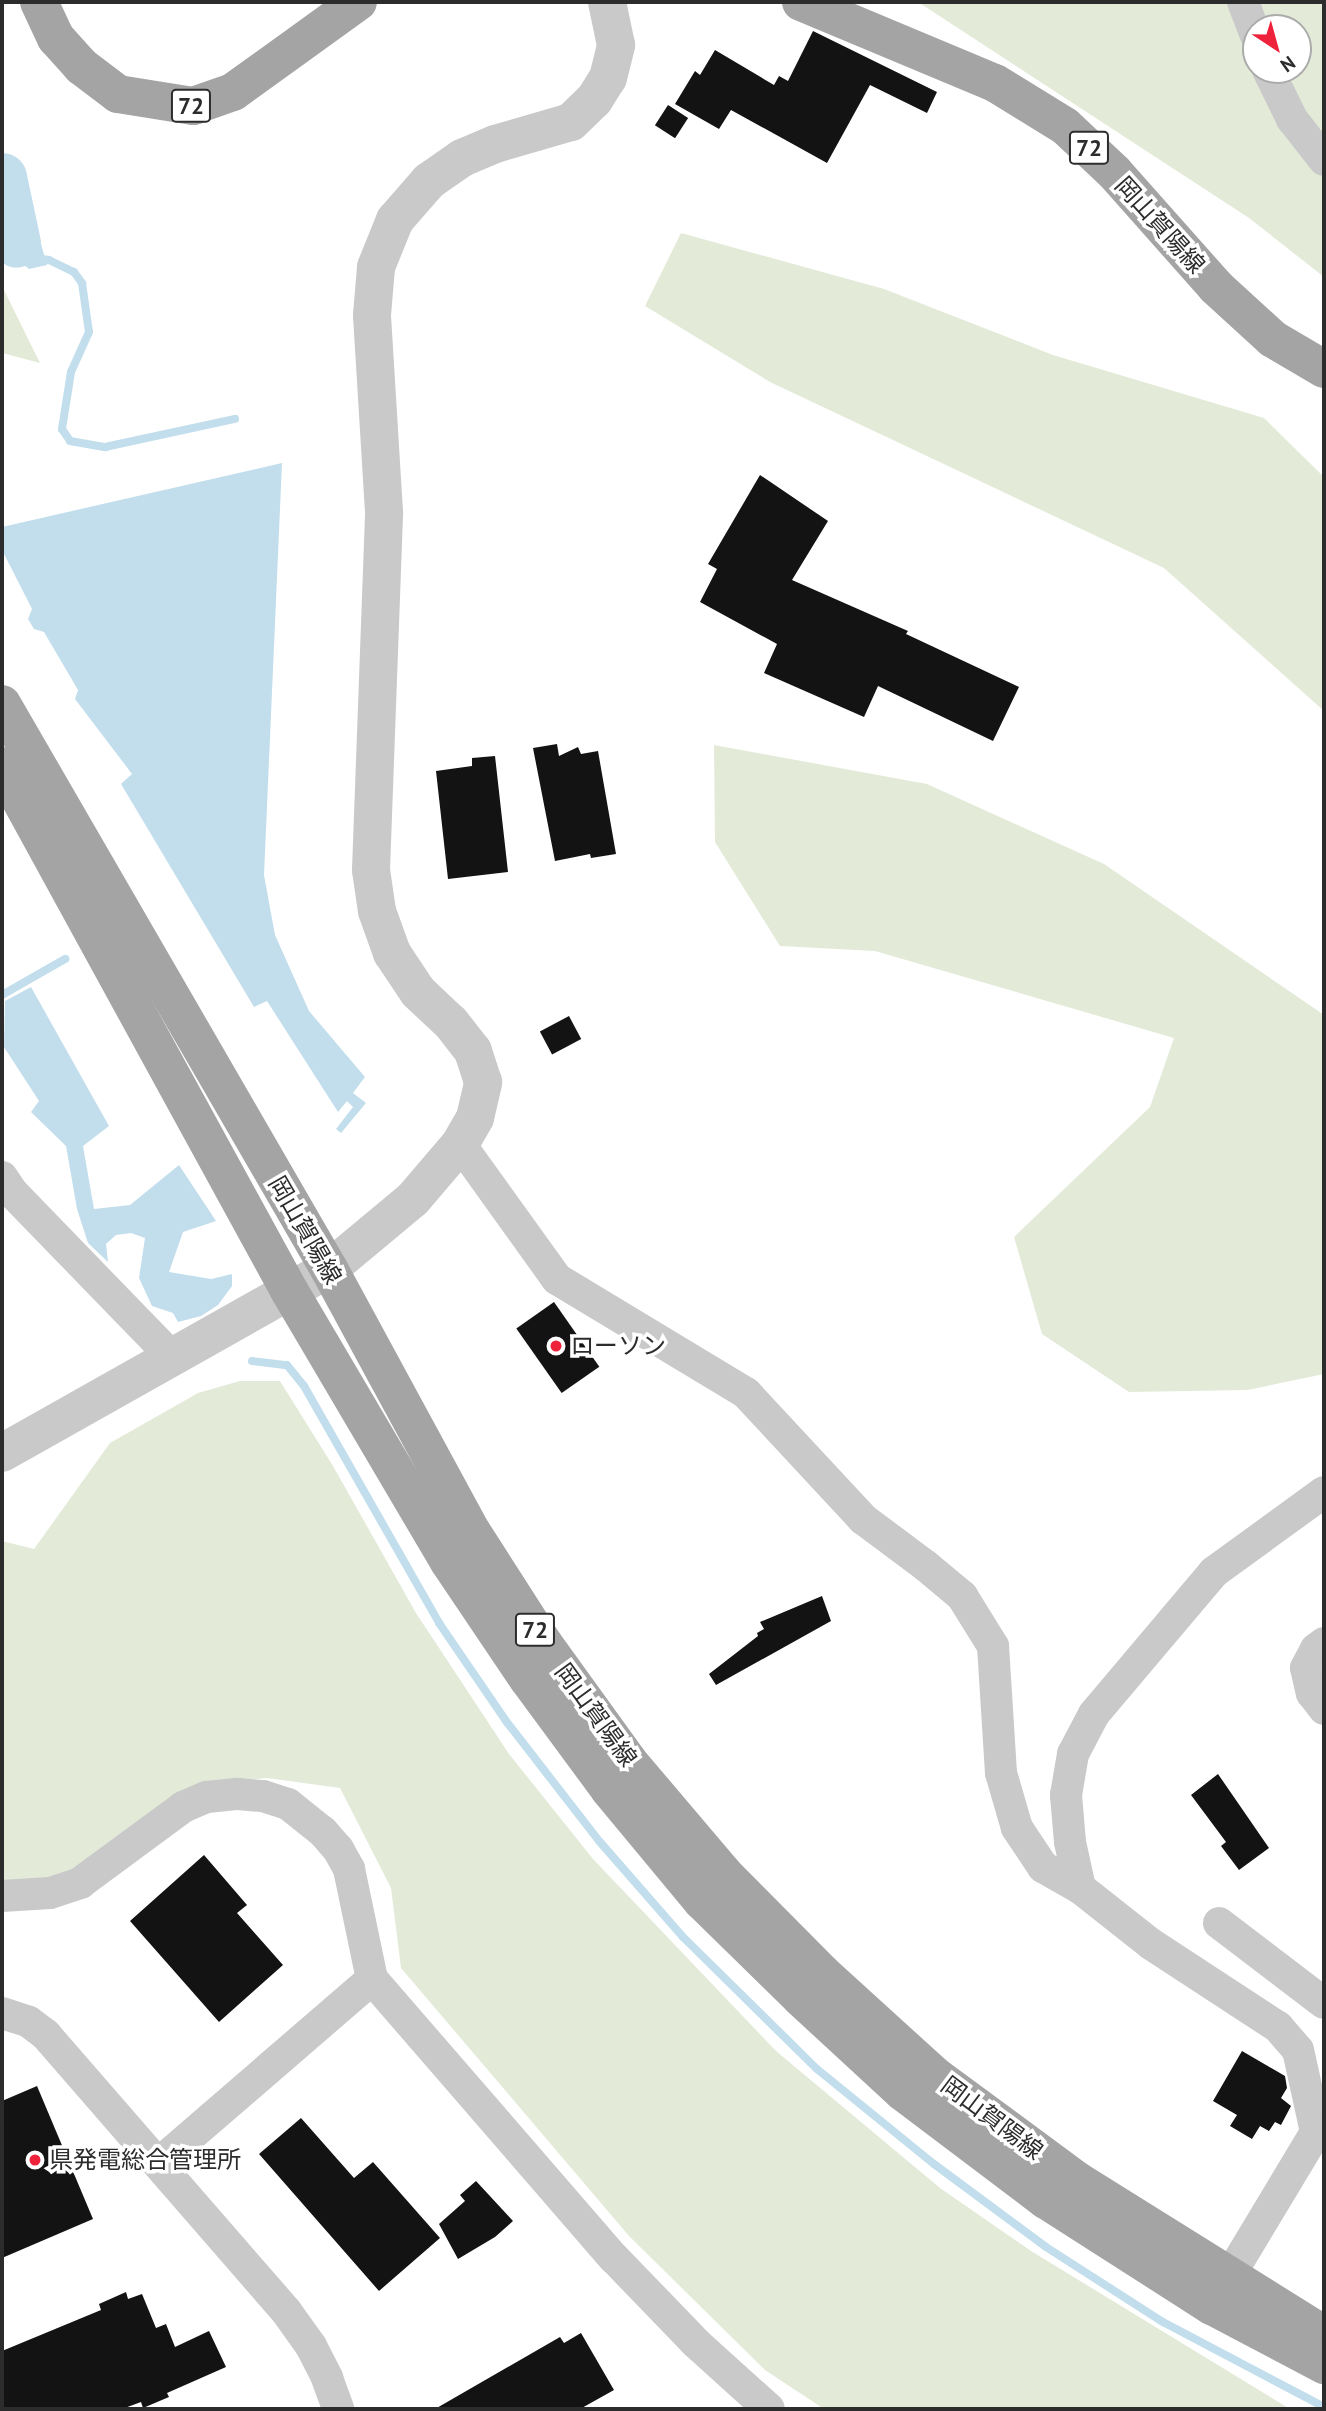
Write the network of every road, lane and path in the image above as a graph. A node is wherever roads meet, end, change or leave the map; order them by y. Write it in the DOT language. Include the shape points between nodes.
graph roads {
  1 [pos="38,2"];
  2 [pos="358,2"];
  3 [pos="607,2"];
  4 [pos="801,2"];
  5 [pos="1275,84"];
  6 [pos="1324,160"];
  7 [pos="1324,369"];
  8 [pos="2,704"];
  9 [pos="2,766"];
  10 [pos="460,1144"];
  11 [pos="2,1177"];
  12 [pos="328,1269"];
  13 [pos="290,1292"];
  14 [pos="171,1356"];
  15 [pos="2,1453"];
  16 [pos="1324,1492"];
  17 [pos="1324,1643"];
  18 [pos="1324,1709"];
  19 [pos="1080,1888"];
  20 [pos="2,1896"];
  21 [pos="1219,1923"];
  22 [pos="372,1979"];
  23 [pos="1324,2003"];
  24 [pos="2,2013"];
  25 [pos="1320,2122"];
  26 [pos="159,2163"];
  27 [pos="1229,2277"];
  28 [pos="1324,2335"];
  29 [pos="1324,2365"];
  30 [pos="338,2409"];
  31 [pos="769,2409"];
  1 -- 2 [label="main road, 72" via="56,38 81,66 118,94 193,106 233,92"];
  3 -- 10 [label="street" via="617,45 608,78 594,100 570,122 495,144 462,158 429,181 395,220 376,267 372,315 384,512 371,870 377,911 391,953 418,992 472,1051 483,1082 475,1118"];
  4 -- 7 [label="main road, 岡山賀陽線 / 72" via="995,83 1065,126 1114,172 1216,287 1273,339"];
  5 -- 6 [label="street" via="1292,119"];
  8 -- 12 [label="main road, 岡山賀陽線 / 72"];
  9 -- 13 [label="main road, 岡山賀陽線 / 72"];
  10 -- 12 [label="street" via="413,1199"];
  10 -- 19 [label="street" via="556,1279 746,1393 863,1519 962,1597 993,1647 1001,1773 1017,1828 1042,1867"];
  11 -- 14 [label="street"];
  12 -- 13 [label="street"];
  12 -- 27 [label="main road, 岡山賀陽線 / 72" via="472,1532 544,1644 629,1762 723,1873 822,1973 934,2075 1078,2181"];
  13 -- 14 [label="street"];
  13 -- 29 [label="main road, 岡山賀陽線 / 72" via="449,1562 528,1679 609,1789 702,1901 903,2091 1046,2200 1212,2306"];
  14 -- 15 [label="street"];
  16 -- 19 [label="street" via="1214,1572 1094,1714 1073,1754 1066,1796"];
  17 -- 18 [label="street" via="1306,1668 1312,1693"];
  19 -- 25 [label="street" via="1151,1944 1278,2027 1298,2050"];
  20 -- 22 [label="street" via="50,1894 80,1883 183,1807 207,1797 263,1796 298,1811 338,1849 356,1894"];
  21 -- 23 [label="street"];
  22 -- 26 [label="street"];
  22 -- 31 [label="street" via="614,2259"];
  24 -- 26 [label="street" via="29,2022 46,2035"];
  25 -- 27 [label="street"];
  26 -- 30 [label="street" via="286,2311 311,2346"];
  27 -- 28 [label="main road, 岡山賀陽線 / 72"];
}
